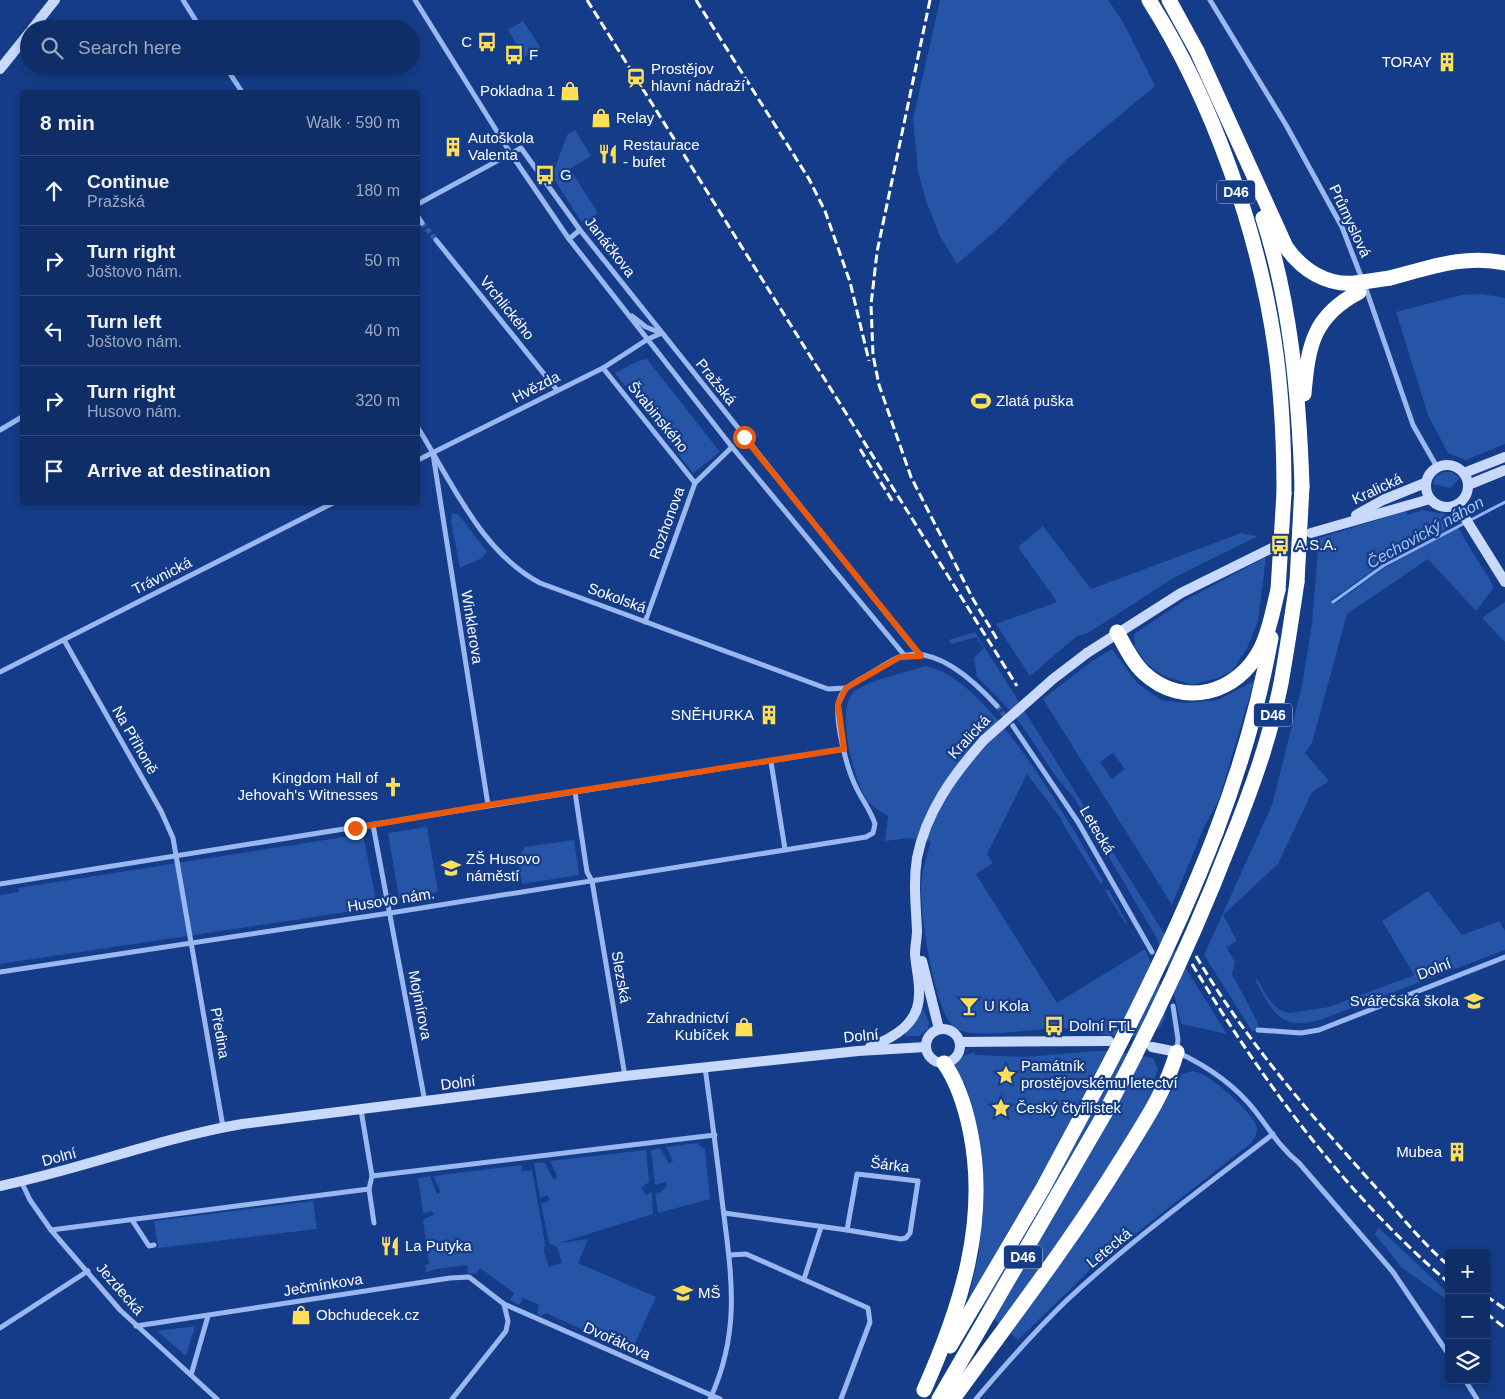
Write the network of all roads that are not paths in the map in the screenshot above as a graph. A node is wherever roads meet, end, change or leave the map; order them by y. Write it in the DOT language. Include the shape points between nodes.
graph roads {
  1 [pos="54,0"];
  2 [pos="183,0"];
  3 [pos="415,0"];
  4 [pos="1149,0"];
  5 [pos="1169,0"];
  6 [pos="1210,0"];
  7 [pos="39,20"];
  8 [pos="195,20"];
  9 [pos="20,44"];
  10 [pos="0,70"];
  11 [pos="231,75"];
  12 [pos="241,90"];
  13 [pos="511,154"];
  14 [pos="1243,157"];
  15 [pos="420,203"];
  16 [pos="420,220"];
  17 [pos="422,223"];
  18 [pos="580,230"];
  19 [pos="569,239"];
  20 [pos="436,240"];
  21 [pos="1505,263"];
  22 [pos="1357,288"];
  23 [pos="624,309"];
  24 [pos="662,334"];
  25 [pos="648,340"];
  26 [pos="603,368"];
  27 [pos="557,390"];
  28 [pos="20,418"];
  29 [pos="0,430"];
  30 [pos="420,431"];
  31 [pos="1300,438"];
  32 [pos="732,446"];
  33 [pos="433,452"];
  34 [pos="1505,457"];
  35 [pos="420,459"];
  36 [pos="1437,467"];
  37 [pos="1505,470"];
  38 [pos="1464,472"];
  39 [pos="695,483"];
  40 [pos="1425,483"];
  41 [pos="1468,485"];
  42 [pos="1430,499"];
  43 [pos="329,505"];
  44 [pos="1458,507"];
  45 [pos="1342,522"];
  46 [pos="1311,533"];
  47 [pos="1272,548"];
  48 [pos="1505,582"];
  49 [pos="1278,590"];
  50 [pos="645,622"];
  51 [pos="1117,632"];
  52 [pos="64,640"];
  53 [pos="905,656"];
  54 [pos="921,656"];
  55 [pos="0,672"];
  56 [pos="846,688"];
  57 [pos="997,706"];
  58 [pos="1012,726"];
  59 [pos="844,749"];
  60 [pos="771,762"];
  61 [pos="575,792"];
  62 [pos="488,805"];
  63 [pos="373,826"];
  64 [pos="785,850"];
  65 [pos="177,854"];
  66 [pos="592,881"];
  67 [pos="0,884"];
  68 [pos="390,913"];
  69 [pos="917,930"];
  70 [pos="192,943"];
  71 [pos="1152,952"];
  72 [pos="1505,957"];
  73 [pos="0,972"];
  74 [pos="1173,1006"];
  75 [pos="940,1029"];
  76 [pos="1258,1030"];
  77 [pos="960,1042"];
  78 [pos="1109,1042"];
  79 [pos="926,1047"];
  80 [pos="1152,1047"];
  81 [pos="858,1051"];
  82 [pos="1176,1052"];
  83 [pos="944,1063"];
  84 [pos="705,1068"];
  85 [pos="625,1076"];
  86 [pos="425,1102"];
  87 [pos="361,1110"];
  88 [pos="223,1127"];
  89 [pos="1273,1134"];
  90 [pos="715,1135"];
  91 [pos="372,1176"];
  92 [pos="21,1181"];
  93 [pos="0,1186"];
  94 [pos="369,1190"];
  95 [pos="724,1213"];
  96 [pos="132,1220"];
  97 [pos="374,1223"];
  98 [pos="821,1227"];
  99 [pos="51,1230"];
  100 [pos="847,1230"];
  101 [pos="154,1245"];
  102 [pos="730,1255"];
  103 [pos="88,1271"];
  104 [pos="804,1280"];
  105 [pos="504,1304"];
  106 [pos="208,1316"];
  107 [pos="136,1326"];
  108 [pos="0,1328"];
  109 [pos="1445,1349"];
  110 [pos="191,1375"];
  111 [pos="1468,1384"];
  112 [pos="922,1395"];
  113 [pos="710,1397"];
  114 [pos="217,1399"];
  115 [pos="452,1399"];
  116 [pos="720,1399"];
  117 [pos="841,1399"];
  118 [pos="939,1399"];
  119 [pos="953,1399"];
  120 [pos="976,1399"];
  121 [pos="1477,1399"];
  1 -- 7 [label="main road"];
  2 -- 8 [label="street"];
  3 -- 13 [label="street, Janáčkova"];
  4 -- 49 [label="highway, D46, bridge" via="1202,100 1252,240 1276,353 1284,440"];
  5 -- 14 [label="highway, D46" via="1201,60"];
  6 -- 36 [label="street, Průmyslová" via="1286,125 1342,227 1413,425"];
  9 -- 10 [label="main road"];
  11 -- 12 [label="street"];
  13 -- 15 [label="street"];
  13 -- 18 [label="street, Janáčkova" via="521,148"];
  13 -- 19 [label="street, Janáčkova"];
  14 -- 22 [label="highway" via="1282,240 1296,260 1328,280"];
  14 -- 31 [label="highway, D46" via="1268,234 1280,288 1292,349"];
  16 -- 17 [label="street"];
  18 -- 19 [label="street"];
  18 -- 24 [label="street, Janáčkova"];
  19 -- 23 [label="street, Janáčkova"];
  20 -- 27 [label="street, Vrchlického"];
  21 -- 22 [label="highway, bridge" via="1458,261"];
  22 -- 31 [label="highway" via="1332,310 1311,341"];
  23 -- 24 [label="street, Janáčkova" via="646,327"];
  23 -- 25 [label="street, Janáčkova"];
  24 -- 25 [label="street, Hvězda"];
  24 -- 54 [label="street, Pražská"];
  25 -- 26 [label="street, Hvězda"];
  25 -- 32 [label="street, Janáčkova"];
  26 -- 27 [label="street, Hvězda"];
  26 -- 39 [label="street, Švabinského"];
  27 -- 33 [label="street, Hvězda"];
  28 -- 29 [label="street"];
  30 -- 33 [label="street, Sokolská"];
  31 -- 118 [label="highway, D46, bridge" via="1302,486 1297,582 1281,684 1249,796 1205,909 1149,1031"];
  32 -- 39 [label="street, Rozhonova"];
  32 -- 53 [label="street"];
  33 -- 35 [label="street"];
  33 -- 50 [label="street, Sokolská" via="464,505 493,544 519,570 540,583"];
  33 -- 62 [label="street, Winklerova"];
  34 -- 38 [label="main road"];
  36 -- 38 [label="main road" via="1451,465"];
  36 -- 40 [label="main road"];
  37 -- 41 [label="main road"];
  38 -- 41 [label="main road"];
  39 -- 50 [label="street, Rozhonova"];
  40 -- 42 [label="main road"];
  40 -- 45 [label="main road, Kralická"];
  41 -- 44 [label="main road"];
  42 -- 44 [label="main road" via="1440,506"];
  42 -- 45 [label="main road, Kralická"];
  43 -- 52 [label="street, Trávnická"];
  44 -- 48 [label="main road"];
  45 -- 46 [label="main road, Kralická"];
  47 -- 51 [label="main road, Kralická" via="1181,593"];
  49 -- 51 [label="highway" via="1266,635 1255,658 1232,682 1207,693 1177,691 1150,678 1131,657"];
  49 -- 112 [label="highway, D46, bridge" via="1263,681 1233,788 1164,958 1043,1188"];
  50 -- 56 [label="street, Sokolská" via="828,689"];
  51 -- 69 [label="main road, Kralická, bridge" via="1032,697 984,740 950,781 926,826 915,870"];
  52 -- 55 [label="street, Trávnická"];
  52 -- 65 [label="street, Na Příhoně" via="161,811"];
  53 -- 54 [label="street"];
  53 -- 56 [label="street"];
  54 -- 57 [label="street" via="957,670"];
  56 -- 59 [label="street" via="838,704"];
  58 -- 71 [label="street, Letecká" via="1083,830"];
  59 -- 60 [label="street"];
  59 -- 64 [label="street, Husovo nám." via="855,786 875,824 873,834"];
  60 -- 61 [label="street"];
  60 -- 64 [label="street"];
  61 -- 62 [label="street"];
  61 -- 66 [label="street, Slezská" via="587,872"];
  62 -- 63 [label="street"];
  63 -- 65 [label="street"];
  63 -- 68 [label="street, Mojmírova"];
  64 -- 66 [label="street, Husovo nám."];
  65 -- 67 [label="street"];
  65 -- 70 [label="street, Na Příhoně"];
  66 -- 68 [label="street, Husovo nám."];
  66 -- 85 [label="street, Slezská"];
  68 -- 70 [label="street, Husovo nám."];
  68 -- 86 [label="street, Mojmírova"];
  69 -- 75 [label="main road" via="924,972"];
  69 -- 81 [label="main road, Kralická" via="915,952 919,995 913,1015 895,1036"];
  70 -- 73 [label="street, Husovo nám."];
  70 -- 88 [label="street, Předina"];
  72 -- 76 [label="street, Dolní" via="1319,1030 1301,1033"];
  74 -- 82 [label="street" via="1178,1039"];
  75 -- 77 [label="main road" via="952,1031"];
  75 -- 79 [label="main road" via="929,1035"];
  77 -- 78 [label="main road"];
  77 -- 83 [label="main road" via="956,1058"];
  79 -- 81 [label="main road, Dolní"];
  79 -- 83 [label="main road" via="932,1059"];
  80 -- 82 [label="main road"];
  81 -- 84 [label="main road, Dolní"];
  82 -- 89 [label="street" via="1228,1084"];
  82 -- 119 [label="highway" via="1154,1106 1115,1170 1080,1224"];
  83 -- 112 [label="highway" via="957,1084 967,1118 973,1145 977,1204 966,1276 945,1342"];
  84 -- 85 [label="main road, Dolní"];
  84 -- 90 [label="street"];
  85 -- 86 [label="main road, Dolní"];
  86 -- 87 [label="main road, Dolní"];
  87 -- 88 [label="main road, Dolní"];
  87 -- 91 [label="street"];
  88 -- 92 [label="main road, Dolní"];
  89 -- 109 [label="street" via="1286,1153 1383,1258"];
  89 -- 120 [label="street, Letecká" via="1105,1266 1018,1350"];
  90 -- 91 [label="street"];
  90 -- 95 [label="street"];
  91 -- 94 [label="street"];
  92 -- 93 [label="main road, Dolní"];
  92 -- 99 [label="street, Jezdecká"];
  94 -- 96 [label="street"];
  94 -- 97 [label="street"];
  95 -- 98 [label="street, Šárka"];
  95 -- 102 [label="street"];
  96 -- 99 [label="street"];
  96 -- 101 [label="street" via="149,1246"];
  98 -- 100 [label="street, Šárka"];
  98 -- 104 [label="street"];
  99 -- 103 [label="street, Jezdecká"];
  100 -- 100 [label="street, Šárka" via="906,1238 910,1233 918,1181 857,1174"];
  102 -- 104 [label="street" via="746,1254"];
  102 -- 113 [label="street" via="733,1301 730,1339"];
  103 -- 107 [label="street, Jezdecká"];
  103 -- 108 [label="street"];
  104 -- 117 [label="street" via="868,1308 870,1322"];
  105 -- 106 [label="street, Ječmínkova" via="474,1280 459,1277"];
  105 -- 113 [label="street, Dvořákova"];
  105 -- 115 [label="street" via="508,1321 506,1331"];
  106 -- 107 [label="street, Ječmínkova"];
  106 -- 110 [label="street"];
  107 -- 110 [label="street, Jezdecká"];
  110 -- 114 [label="street, Jezdecká"];
  111 -- 121 [label="street"];
  113 -- 116 [label="street, Dvořákova"];
}
